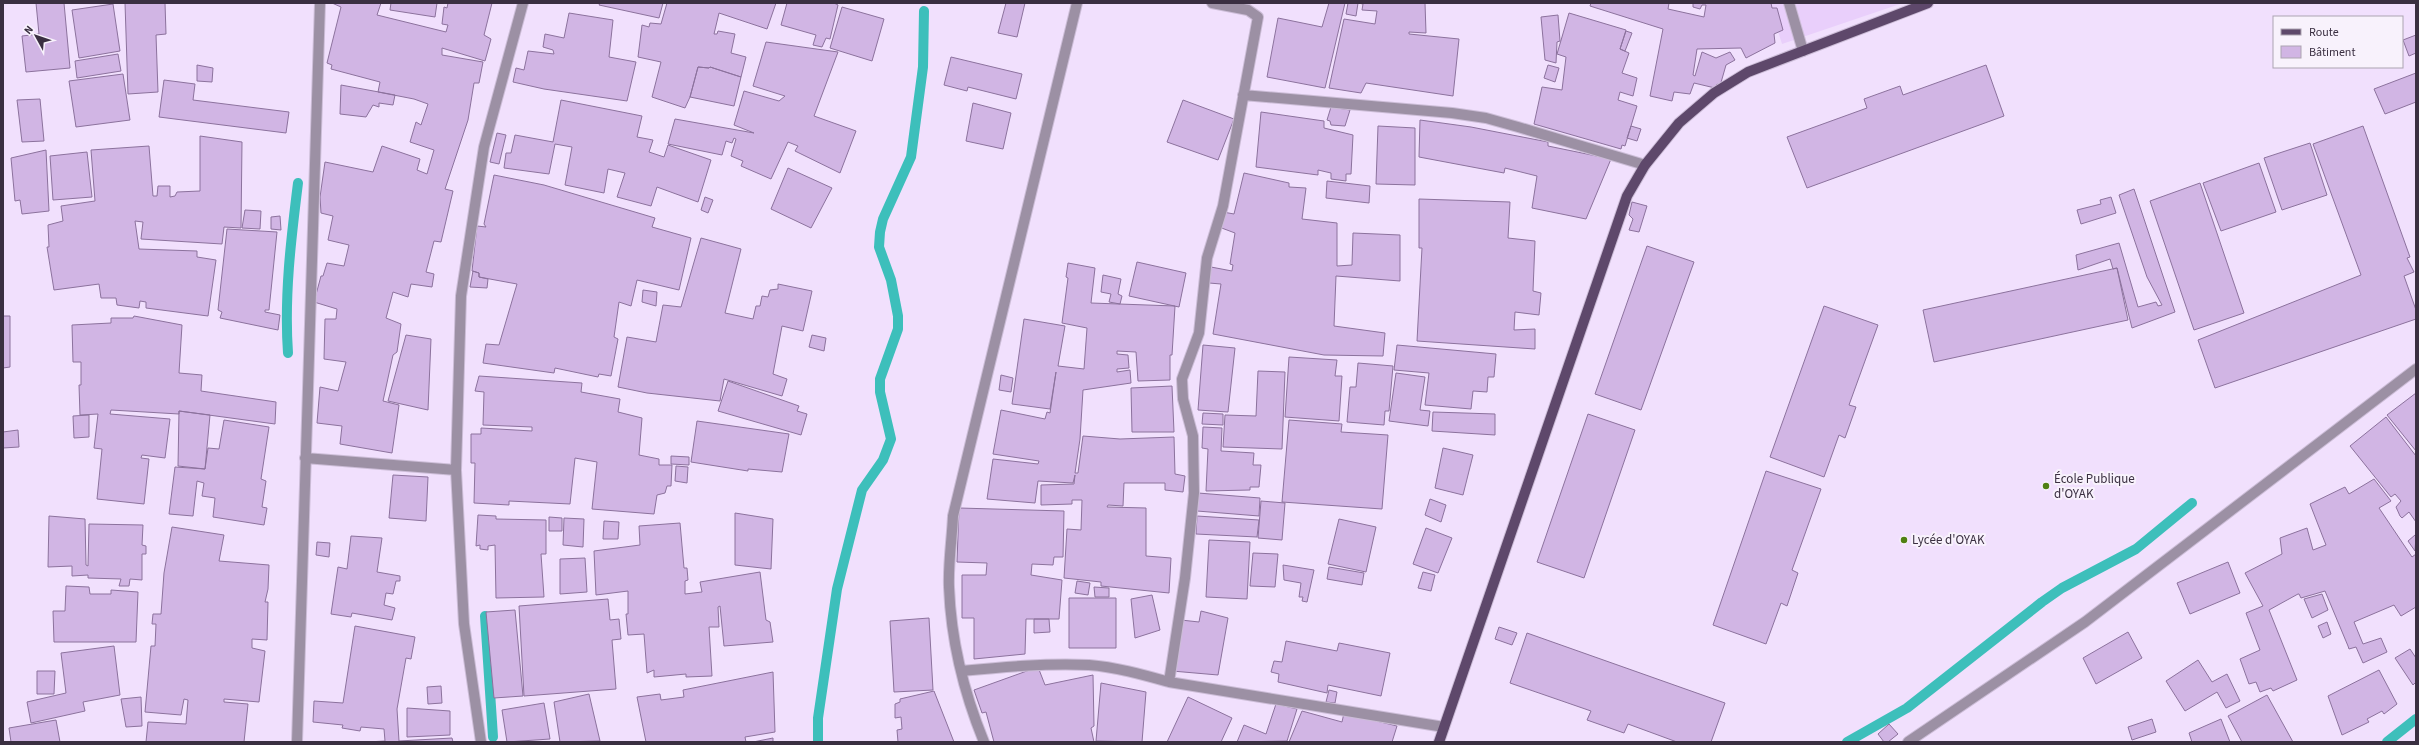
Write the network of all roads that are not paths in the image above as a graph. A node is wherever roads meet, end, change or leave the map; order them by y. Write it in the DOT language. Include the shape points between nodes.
graph roads {
  1 [pos="320,3"];
  2 [pos="523,3"];
  3 [pos="1077,3"];
  4 [pos="1212,3"];
  5 [pos="1789,3"];
  6 [pos="1928,3"];
  7 [pos="1803,51"];
  8 [pos="1243,95"];
  9 [pos="1644,165"];
  10 [pos="2416,369"];
  11 [pos="305,458"];
  12 [pos="456,470"];
  13 [pos="961,671"];
  14 [pos="1170,682"];
  15 [pos="1444,727"];
  16 [pos="297,742"];
  17 [pos="481,742"];
  18 [pos="984,742"];
  19 [pos="1439,742"];
  20 [pos="1908,742"];
  1 -- 11 [label="street"];
  2 -- 12 [label="street" via="484,147 461,296"];
  3 -- 13 [label="street" via="953,516 949,586 957,657"];
  4 -- 8 [label="street" via="1248,10 1258,17"];
  5 -- 7 [label="street"];
  6 -- 7 [label="main road"];
  7 -- 9 [label="main road" via="1748,72 1714,93 1679,123"];
  8 -- 9 [label="street" via="1486,118"];
  8 -- 14 [label="street" via="1223,206 1207,258 1199,333 1182,379 1193,436 1194,493"];
  9 -- 15 [label="main road" via="1625,204"];
  10 -- 20 [label="street" via="2085,622"];
  11 -- 12 [label="street"];
  11 -- 16 [label="street"];
  12 -- 17 [label="street" via="464,624"];
  13 -- 14 [label="street" via="1040,664 1090,665"];
  13 -- 18 [label="street"];
  14 -- 15 [label="street"];
  15 -- 19 [label="main road"];
}
